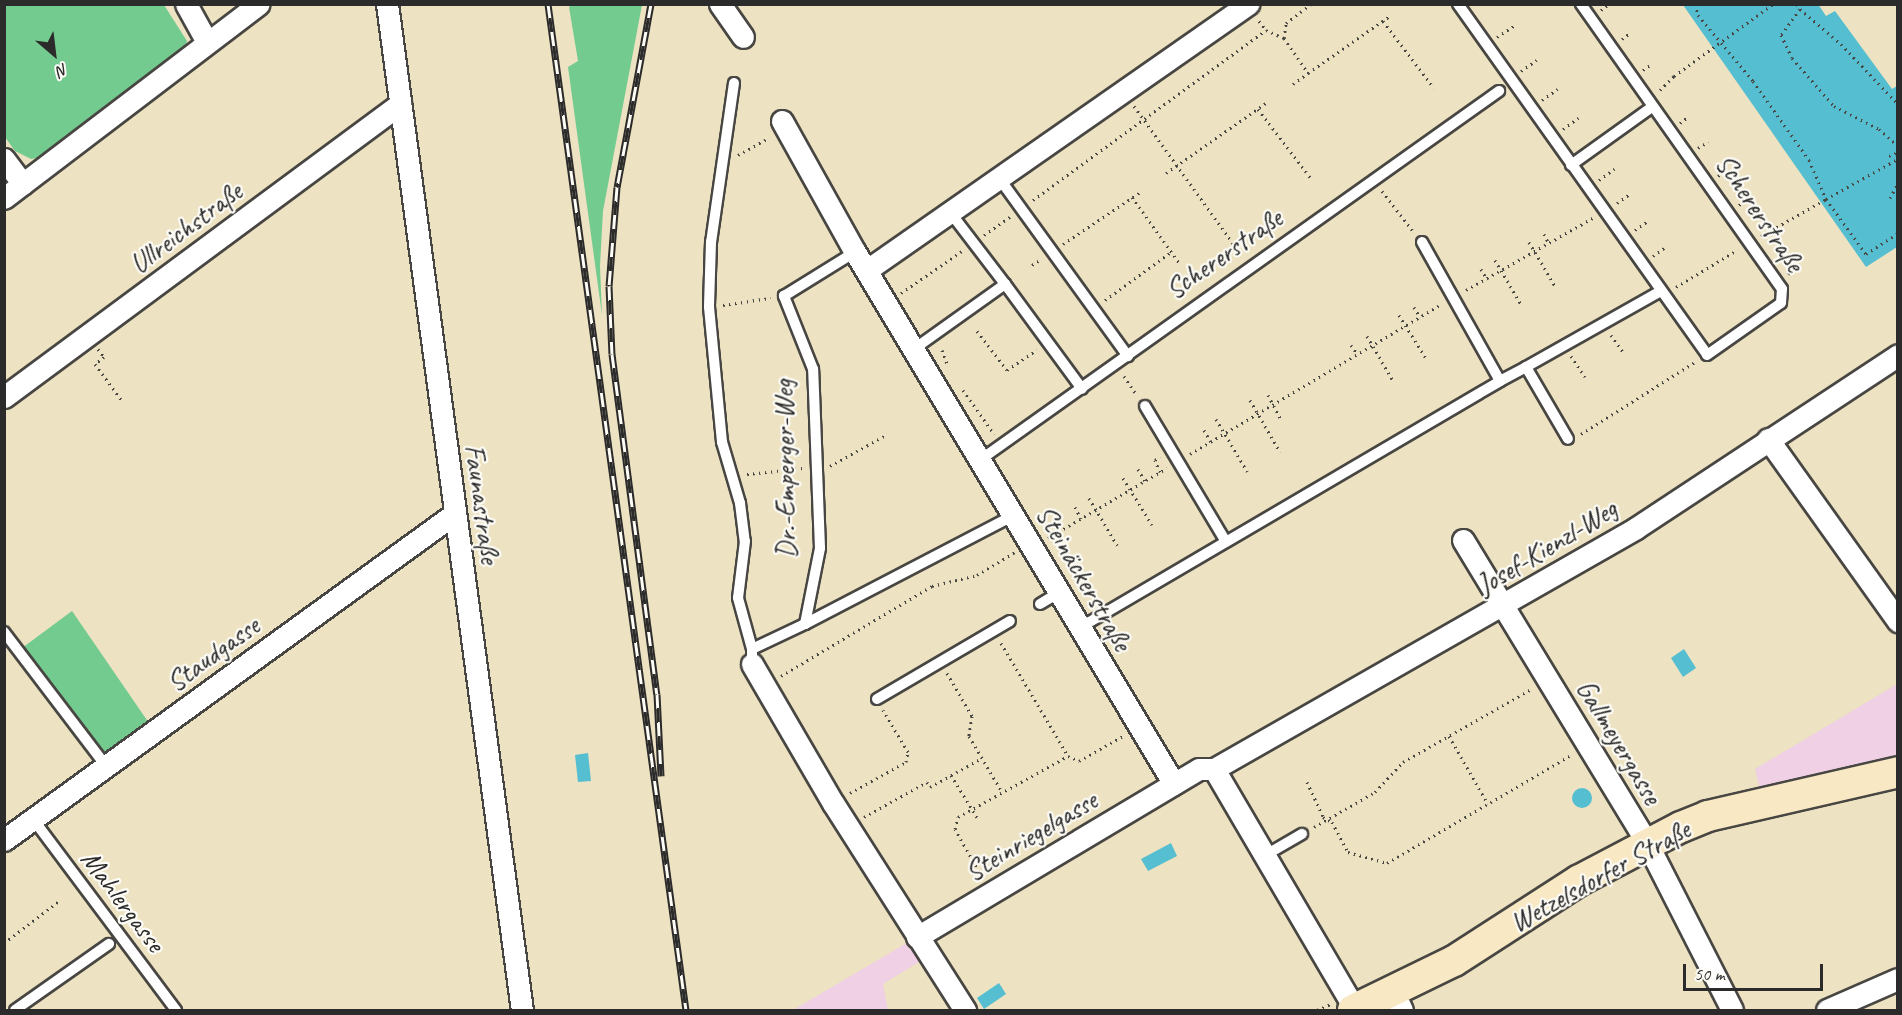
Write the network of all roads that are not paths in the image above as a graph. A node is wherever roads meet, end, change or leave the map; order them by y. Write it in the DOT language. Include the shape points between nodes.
graph roads {
  1 [pos="186,4"];
  2 [pos="259,4"];
  3 [pos="387,4"];
  4 [pos="720,4"];
  5 [pos="1458,4"];
  6 [pos="1581,4"];
  7 [pos="1248,5"];
  8 [pos="743,37"];
  9 [pos="207,42"];
  10 [pos="734,83"];
  11 [pos="1499,91"];
  12 [pos="400,104"];
  13 [pos="1649,104"];
  14 [pos="784,125"];
  15 [pos="4,159"];
  16 [pos="1571,165"];
  17 [pos="999,178"];
  18 [pos="23,184"];
  19 [pos="4,198"];
  20 [pos="951,212"];
  21 [pos="1422,242"];
  22 [pos="855,252"];
  23 [pos="867,270"];
  24 [pos="1005,284"];
  25 [pos="1662,293"];
  26 [pos="914,349"];
  27 [pos="1898,355"];
  28 [pos="1128,356"];
  29 [pos="1526,367"];
  30 [pos="1500,381"];
  31 [pos="1082,389"];
  32 [pos="4,397"];
  33 [pos="1145,406"];
  34 [pos="1568,439"];
  35 [pos="1768,439"];
  36 [pos="980,460"];
  37 [pos="454,514"];
  38 [pos="1014,515"];
  39 [pos="1225,540"];
  40 [pos="1463,540"];
  41 [pos="1060,592"];
  42 [pos="1040,604"];
  43 [pos="1504,607"];
  44 [pos="1010,621"];
  45 [pos="1898,621"];
  46 [pos="805,624"];
  47 [pos="1081,627"];
  48 [pos="4,632"];
  49 [pos="752,656"];
  50 [pos="876,699"];
  51 [pos="106,766"];
  52 [pos="1214,769"];
  53 [pos="1898,772"];
  54 [pos="1174,784"];
  55 [pos="33,819"];
  56 [pos="1302,834"];
  57 [pos="4,840"];
  58 [pos="1647,843"];
  59 [pos="1264,856"];
  60 [pos="917,937"];
  61 [pos="109,944"];
  62 [pos="1898,979"];
  63 [pos="1398,1002"];
  64 [pos="1354,1010"];
  65 [pos="15,1011"];
  66 [pos="176,1011"];
  67 [pos="522,1011"];
  68 [pos="965,1011"];
  69 [pos="1732,1011"];
  70 [pos="1827,1011"];
  1 -- 9 [label="street"];
  2 -- 9 [label="street"];
  3 -- 12 [label="street, Faunastraße"];
  4 -- 8 [label="street"];
  5 -- 16 [label="lane"];
  6 -- 13 [label="lane, Schererstraße"];
  7 -- 17 [label="street"];
  9 -- 18 [label="street"];
  10 -- 49 [label="lane, Dr.-Emperger-Weg" via="711,242 709,307 722,442 740,503 745,542 738,598"];
  11 -- 28 [label="lane, Schererstraße"];
  12 -- 32 [label="street, Ullreichstraße"];
  12 -- 37 [label="street, Faunastraße"];
  13 -- 16 [label="lane"];
  13 -- 25 [label="lane, Schererstraße" via="1782,289 1781,303 1707,355"];
  14 -- 22 [label="street, Steinäckerstraße"];
  15 -- 18 [label="street"];
  16 -- 25 [label="lane"];
  17 -- 20 [label="street"];
  17 -- 28 [label="lane"];
  18 -- 19 [label="street"];
  20 -- 23 [label="street"];
  20 -- 24 [label="lane"];
  21 -- 30 [label="lane"];
  22 -- 23 [label="street, Steinäckerstraße"];
  22 -- 46 [label="lane, Dr.-Emperger-Weg" via="784,296 813,369 820,548"];
  23 -- 26 [label="street, Steinäckerstraße"];
  24 -- 26 [label="lane"];
  24 -- 31 [label="lane"];
  25 -- 29 [label="lane"];
  26 -- 36 [label="street, Steinäckerstraße"];
  27 -- 35 [label="street, Josef-Kienzl-Weg"];
  28 -- 31 [label="lane, Schererstraße"];
  29 -- 30 [label="lane"];
  29 -- 34 [label="lane"];
  30 -- 39 [label="lane"];
  31 -- 36 [label="lane, Schererstraße"];
  33 -- 39 [label="lane"];
  35 -- 43 [label="street, Josef-Kienzl-Weg" via="1636,528"];
  35 -- 45 [label="street"];
  36 -- 38 [label="street, Steinäckerstraße"];
  37 -- 51 [label="street, Staudgasse"];
  37 -- 67 [label="street, Faunastraße"];
  38 -- 41 [label="street, Steinäckerstraße"];
  38 -- 46 [label="lane"];
  39 -- 47 [label="lane"];
  40 -- 43 [label="street, Gallmeyergasse"];
  41 -- 42 [label="lane"];
  41 -- 47 [label="street, Steinäckerstraße"];
  43 -- 52 [label="street, Josef-Kienzl-Weg"];
  43 -- 58 [label="street, Gallmeyergasse"];
  44 -- 50 [label="lane"];
  46 -- 49 [label="lane"];
  47 -- 54 [label="street, Steinäckerstraße"];
  48 -- 51 [label="lane"];
  49 -- 60 [label="street, Dr.-Emperger-Weg" via="762,687"];
  51 -- 55 [label="street, Staudgasse"];
  52 -- 54 [label="street" via="1199,769"];
  52 -- 59 [label="street"];
  53 -- 58 [label="main road, Wetzelsdorfer Straße" via="1708,816"];
  54 -- 60 [label="street, Steinriegelgasse"];
  55 -- 57 [label="street, Staudgasse"];
  55 -- 66 [label="lane, Mahlergasse"];
  56 -- 59 [label="lane"];
  58 -- 63 [label="main road, Wetzelsdorfer Straße" via="1578,881"];
  58 -- 69 [label="street, Gallmeyergasse"];
  59 -- 64 [label="street"];
  60 -- 68 [label="street, Dr.-Emperger-Weg"];
  61 -- 65 [label="lane"];
  62 -- 70 [label="street"];
  63 -- 64 [label="main road, Wetzelsdorfer Straße"];
}
